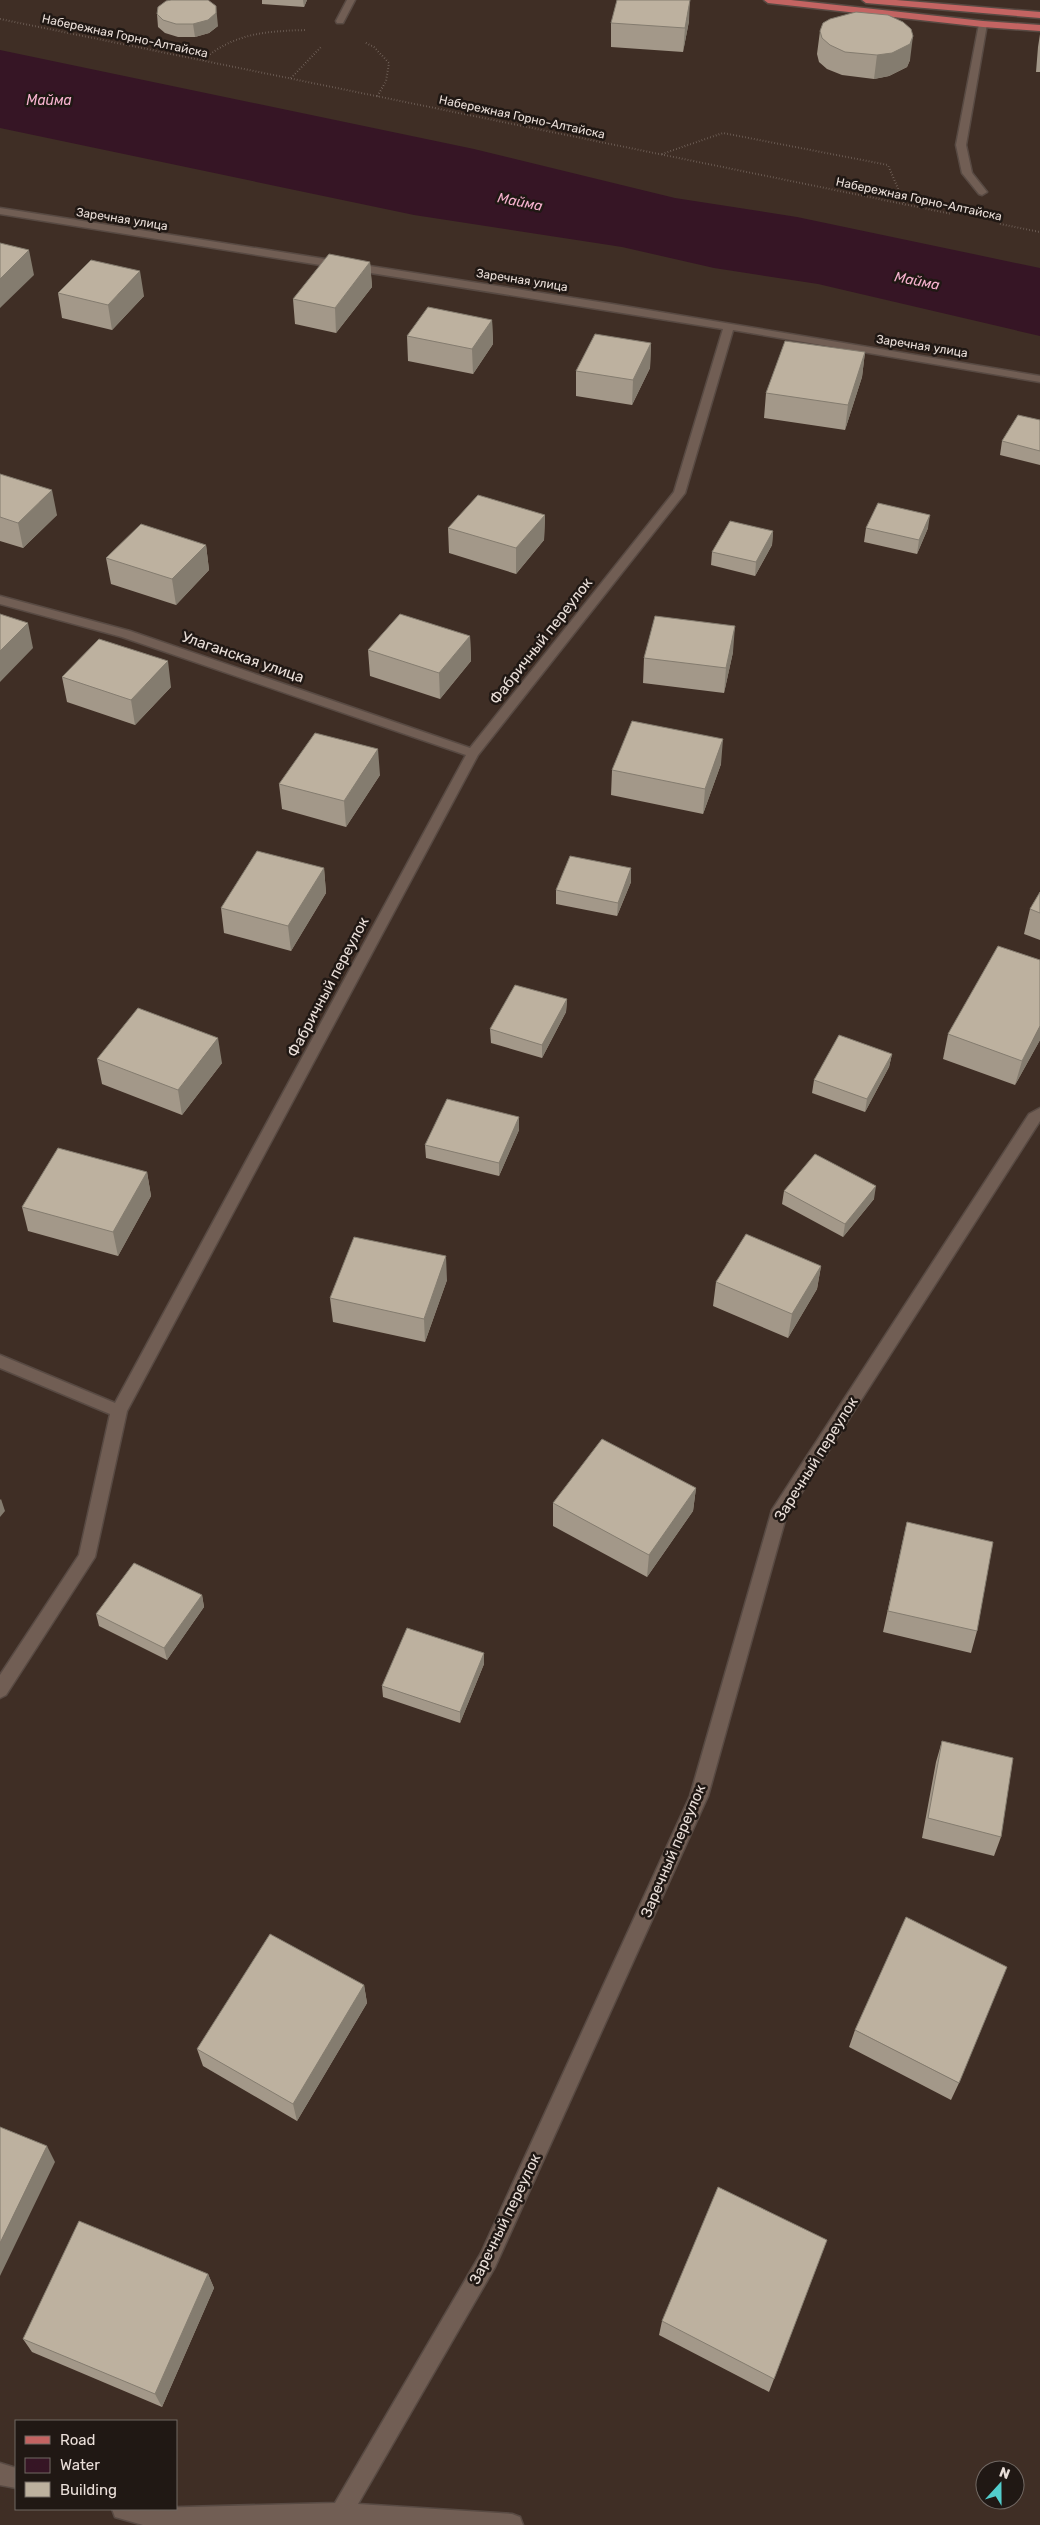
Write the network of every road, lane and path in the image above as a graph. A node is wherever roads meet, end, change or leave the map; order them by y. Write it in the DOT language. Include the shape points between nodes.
graph roads {
  1 [pos="351,0"];
  2 [pos="768,0"];
  3 [pos="866,0"];
  4 [pos="1040,15"];
  5 [pos="0,19"];
  6 [pos="340,21"];
  7 [pos="982,24"];
  8 [pos="1040,28"];
  9 [pos="311,30"];
  10 [pos="361,40"];
  11 [pos="322,46"];
  12 [pos="203,61"];
  13 [pos="290,79"];
  14 [pos="377,96"];
  15 [pos="662,155"];
  16 [pos="982,192"];
  17 [pos="905,205"];
  18 [pos="0,211"];
  19 [pos="953,214"];
  20 [pos="992,222"];
  21 [pos="1040,232"];
  22 [pos="729,326"];
  23 [pos="1040,380"];
  24 [pos="0,600"];
  25 [pos="473,753"];
  26 [pos="1040,1113"];
  27 [pos="0,1361"];
  28 [pos="119,1411"];
  29 [pos="0,1690"];
  30 [pos="0,2474"];
  31 [pos="15,2478"];
  32 [pos="127,2510"];
  33 [pos="341,2514"];
  34 [pos="512,2525"];
  1 -- 6 [label="street"];
  2 -- 7 [label="main road"];
  3 -- 4 [label="main road"];
  5 -- 12 [label="path, Набережная Горно-Алтайска"];
  7 -- 8 [label="main road"];
  7 -- 16 [label="street" via="961,144 967,173"];
  9 -- 12 [label="path" via="284,30 246,37 218,47"];
  10 -- 14 [label="path" via="374,47 389,63 384,89"];
  11 -- 13 [label="path"];
  12 -- 13 [label="path, Набережная Горно-Алтайска"];
  13 -- 14 [label="path, Набережная Горно-Алтайска"];
  14 -- 15 [label="path, Набережная Горно-Алтайска"];
  15 -- 17 [label="path, Набережная Горно-Алтайска"];
  15 -- 17 [label="path" via="723,133 888,165"];
  17 -- 19 [label="path, Набережная Горно-Алтайска"];
  18 -- 22 [label="street, Заречная улица"];
  20 -- 21 [label="path, Набережная Горно-Алтайска"];
  22 -- 23 [label="street, Заречная улица"];
  22 -- 25 [label="street, Фабричный переулок" via="679,493"];
  24 -- 25 [label="street, Улаганская улица" via="126,634"];
  25 -- 28 [label="street, Фабричный переулок"];
  26 -- 33 [label="street, Заречный переулок" via="778,1515 700,1796 488,2260"];
  27 -- 28 [label="street"];
  28 -- 29 [label="street, Фабричный переулок" via="87,1557"];
  30 -- 31 [label="street"];
  32 -- 33 [label="street" via="156,2518"];
  33 -- 34 [label="street"];
}
